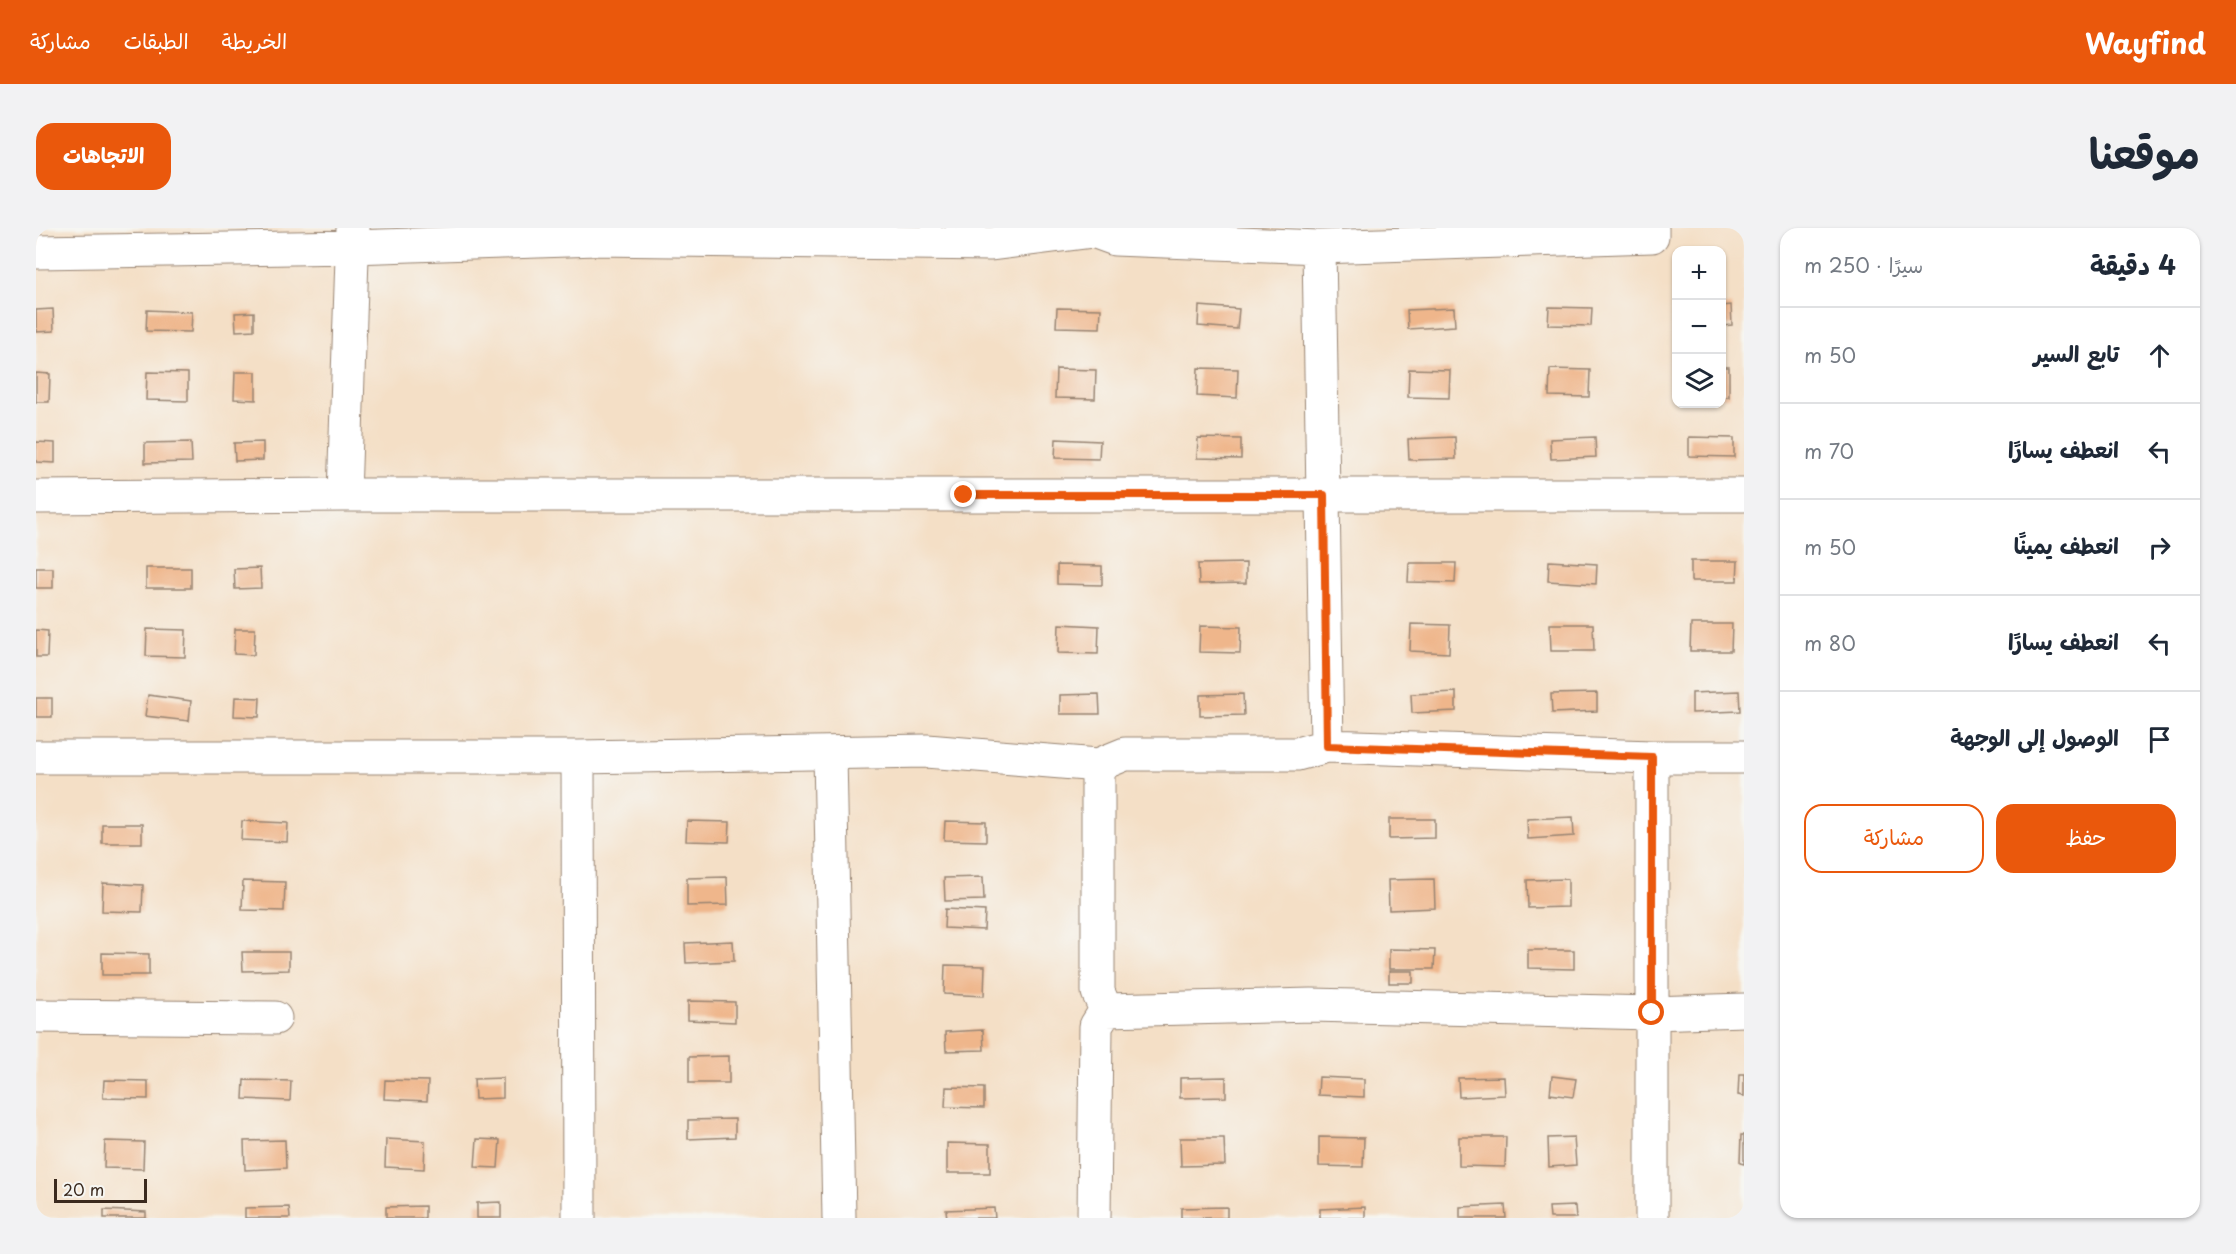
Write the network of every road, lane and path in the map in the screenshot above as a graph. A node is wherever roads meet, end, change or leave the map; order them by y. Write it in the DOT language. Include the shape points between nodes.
graph roads {
  1 [pos="1652,228"];
  2 [pos="1094,230"];
  3 [pos="596,234"];
  4 [pos="833,235"];
  5 [pos="353,238"];
  6 [pos="1319,247"];
  7 [pos="36,252"];
  8 [pos="344,495"];
  9 [pos="1324,495"];
  10 [pos="1744,495"];
  11 [pos="36,497"];
  12 [pos="1327,746"];
  13 [pos="830,754"];
  14 [pos="36,757"];
  15 [pos="578,757"];
  16 [pos="1652,757"];
  17 [pos="1744,757"];
  18 [pos="1098,765"];
  19 [pos="1106,1010"];
  20 [pos="1744,1010"];
  21 [pos="1652,1013"];
  22 [pos="36,1016"];
  23 [pos="275,1018"];
  24 [pos="579,1218"];
  25 [pos="839,1218"];
  26 [pos="1094,1218"];
  27 [pos="1652,1218"];
  1 -- 6 [label="street" via="1652,236"];
  2 -- 4 [label="street" via="991,244"];
  2 -- 6 [label="street" via="1115,239"];
  3 -- 4 [label="street"];
  3 -- 5 [label="street"];
  5 -- 7 [label="street"];
  5 -- 8 [label="street"];
  6 -- 9 [label="street"];
  8 -- 9 [label="street"];
  8 -- 11 [label="street"];
  9 -- 10 [label="street"];
  9 -- 12 [label="street"];
  12 -- 16 [label="street"];
  12 -- 18 [label="street" via="1297,754 1125,754"];
  13 -- 15 [label="street"];
  13 -- 18 [label="street" via="927,751"];
  13 -- 25 [label="street"];
  14 -- 15 [label="street"];
  15 -- 24 [label="street"];
  16 -- 17 [label="street"];
  16 -- 21 [label="street"];
  18 -- 19 [label="street" via="1098,992"];
  19 -- 21 [label="street" via="1311,1005"];
  19 -- 26 [label="street" via="1096,1026"];
  20 -- 21 [label="street"];
  21 -- 27 [label="street"];
  22 -- 23 [label="street"];
}
